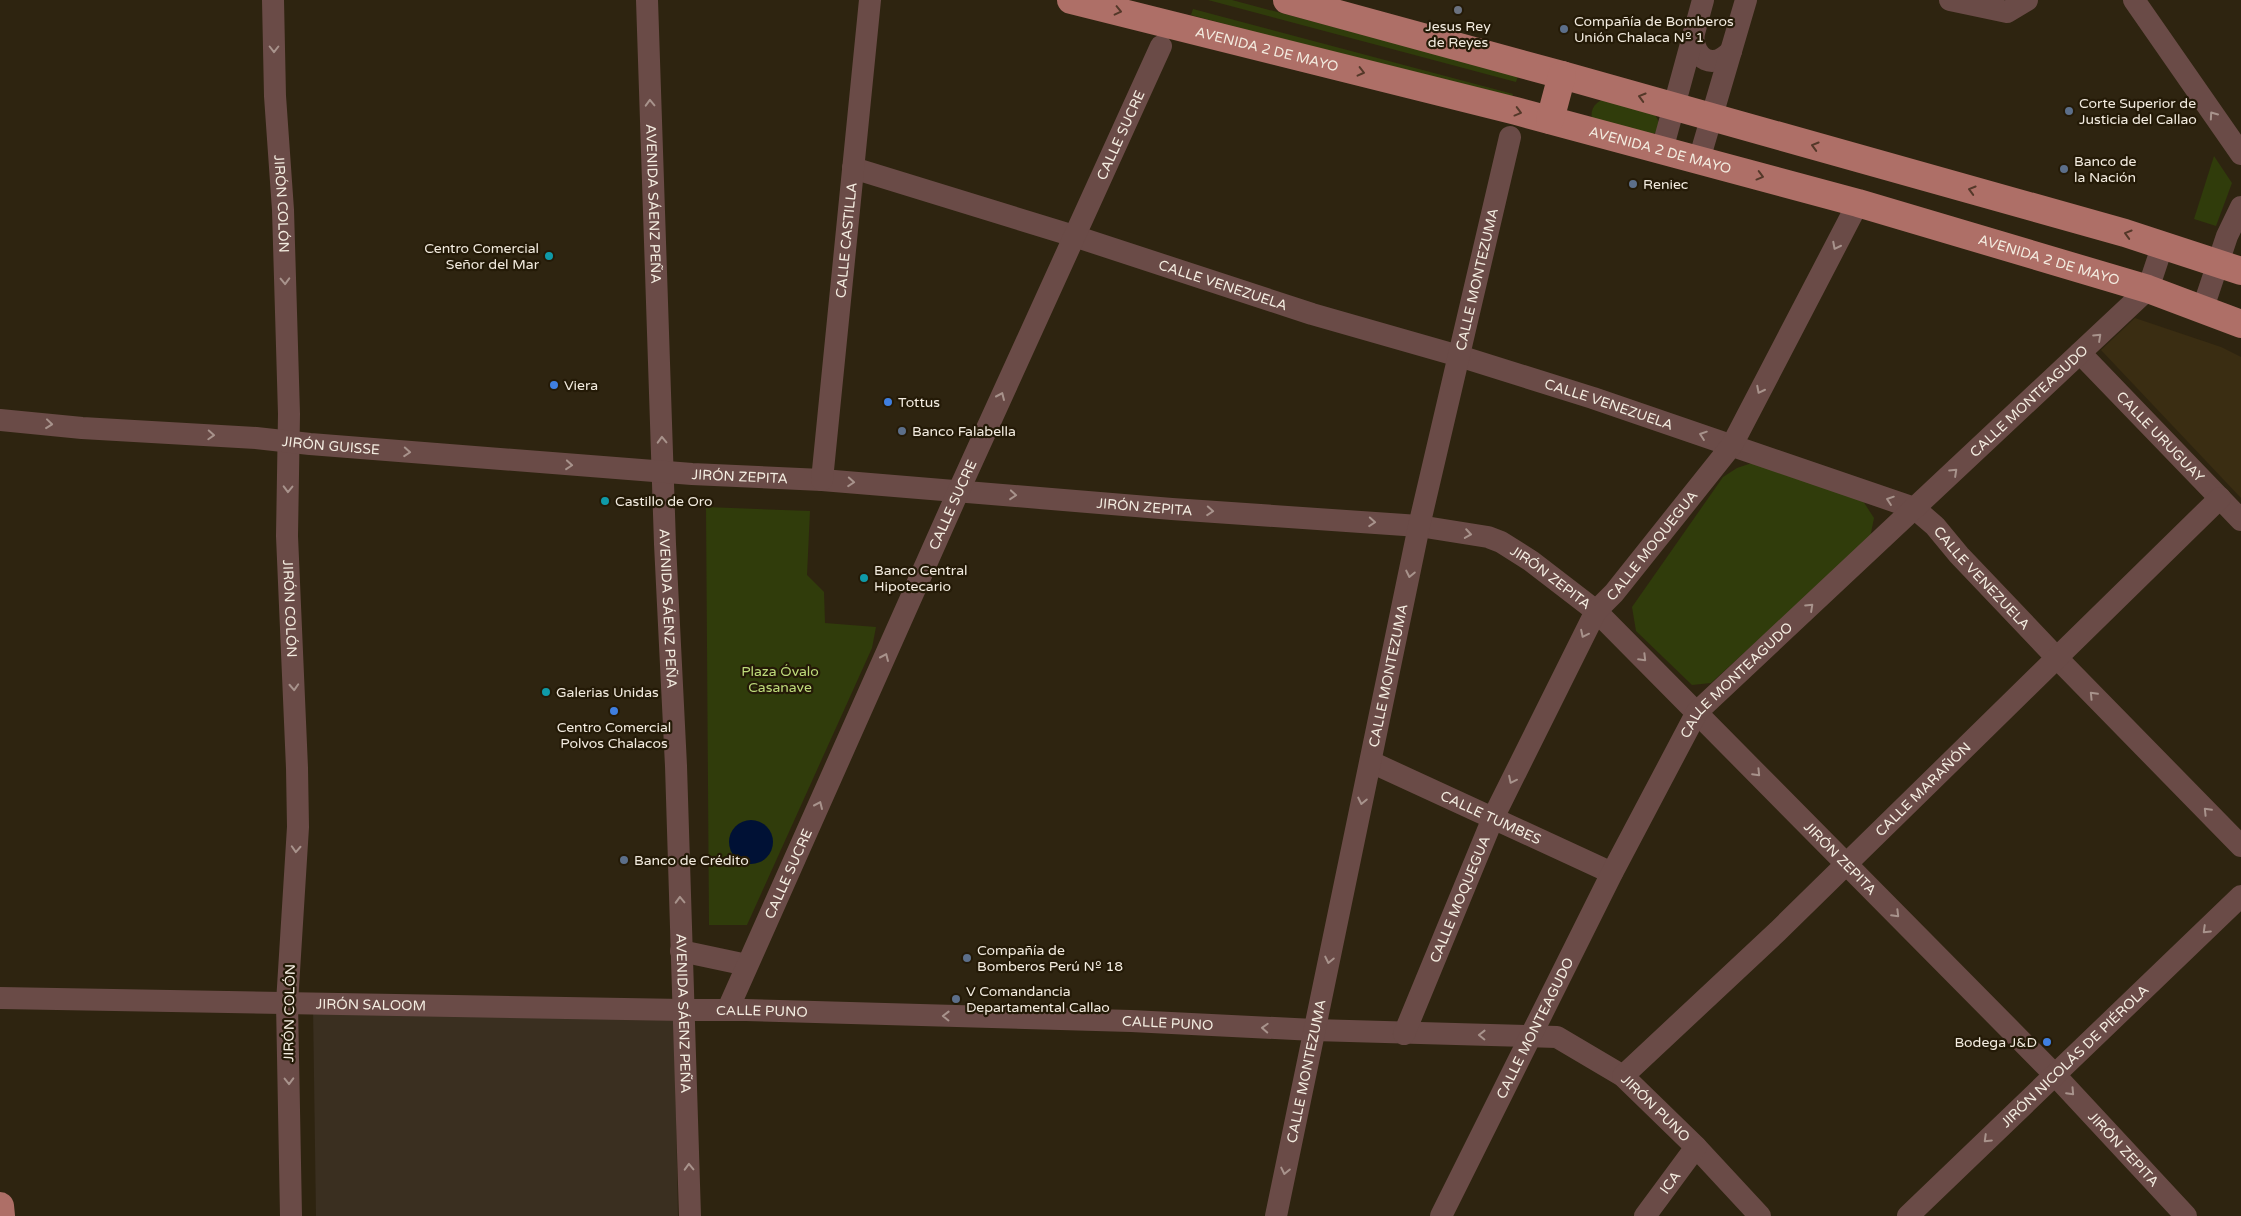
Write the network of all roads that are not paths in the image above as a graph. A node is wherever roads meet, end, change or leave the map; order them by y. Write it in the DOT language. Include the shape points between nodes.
graph roads {
  1 [pos="273,0"];
  2 [pos="647,0"];
  3 [pos="870,0"];
  4 [pos="1070,0"];
  5 [pos="1286,0"];
  6 [pos="1703,0"];
  7 [pos="1746,0"];
  8 [pos="1950,0"];
  9 [pos="2026,0"];
  10 [pos="2134,0"];
  11 [pos="1694,35"];
  12 [pos="1161,46"];
  13 [pos="1731,51"];
  14 [pos="1562,74"];
  15 [pos="1674,106"];
  16 [pos="1712,117"];
  17 [pos="1550,120"];
  18 [pos="1510,137"];
  19 [pos="1662,150"];
  20 [pos="2241,154"];
  21 [pos="1699,160"];
  22 [pos="853,168"];
  23 [pos="1858,203"];
  24 [pos="2241,207"];
  25 [pos="1074,236"];
  26 [pos="2163,244"];
  27 [pos="2229,266"];
  28 [pos="2148,289"];
  29 [pos="2203,308"];
  30 [pos="2241,324"];
  31 [pos="2080,353"];
  32 [pos="1459,356"];
  33 [pos="0,420"];
  34 [pos="288,441"];
  35 [pos="1732,445"];
  36 [pos="662,472"];
  37 [pos="822,480"];
  38 [pos="959,490"];
  39 [pos="2220,498"];
  40 [pos="1914,508"];
  41 [pos="2241,520"];
  42 [pos="1419,526"];
  43 [pos="1596,611"];
  44 [pos="2057,658"];
  45 [pos="1697,712"];
  46 [pos="1371,762"];
  47 [pos="1493,818"];
  48 [pos="2241,846"];
  49 [pos="1847,864"];
  50 [pos="1612,873"];
  51 [pos="2241,896"];
  52 [pos="681,951"];
  53 [pos="747,965"];
  54 [pos="0,998"];
  55 [pos="287,1003"];
  56 [pos="728,1009"];
  57 [pos="683,1010"];
  58 [pos="1314,1030"];
  59 [pos="1404,1034"];
  60 [pos="1530,1036"];
  61 [pos="2054,1074"];
  62 [pos="1623,1076"];
  63 [pos="1696,1147"];
  64 [pos="0,1206"];
  65 [pos="2,1216"];
  66 [pos="291,1216"];
  67 [pos="690,1216"];
  68 [pos="1276,1216"];
  69 [pos="1441,1216"];
  70 [pos="1645,1216"];
  71 [pos="1760,1216"];
  72 [pos="1908,1216"];
  73 [pos="2186,1216"];
  1 -- 34 [label="street, JIRÓN COLÓN, one-way" via="283,220"];
  36 -- 2 [label="street, AVENIDA SÁENZ PEÑA, one-way"];
  3 -- 22 [label="street, CALLE CASTILLA"];
  4 -- 17 [label="main road, AVENIDA 2 DE MAYO, one-way"];
  5 -- 14 [label="main road"];
  6 -- 11 [label="street"];
  7 -- 13 [label="street"];
  8 -- 9 [label="street" via="2007,12"];
  20 -- 10 [label="street, one-way"];
  11 -- 13 [label="street" via="1694,47 1700,57 1711,62 1723,60"];
  11 -- 15 [label="street"];
  12 -- 25 [label="street, CALLE SUCRE"];
  13 -- 16 [label="street"];
  15 -- 14 [label="main road, one-way"];
  14 -- 17 [label="main road"];
  15 -- 16 [label="main road"];
  15 -- 19 [label="street"];
  16 -- 21 [label="street"];
  26 -- 16 [label="main road, one-way"];
  17 -- 19 [label="main road, AVENIDA 2 DE MAYO"];
  18 -- 32 [label="street, CALLE MONTEZUMA"];
  19 -- 21 [label="main road, AVENIDA 2 DE MAYO"];
  21 -- 23 [label="main road, AVENIDA 2 DE MAYO, one-way"];
  22 -- 25 [label="street, CALLE VENEZUELA"];
  22 -- 37 [label="street, CALLE CASTILLA"];
  23 -- 28 [label="main road, AVENIDA 2 DE MAYO"];
  23 -- 35 [label="street, CALLE MOQUEGUA, one-way"];
  24 -- 27 [label="street"];
  25 -- 32 [label="street, CALLE VENEZUELA" via="1312,314"];
  38 -- 25 [label="street, CALLE SUCRE, one-way"];
  26 -- 27 [label="main road"];
  26 -- 28 [label="street, CALLE MONTEAGUDO"];
  27 -- 29 [label="street"];
  28 -- 29 [label="main road, AVENIDA 2 DE MAYO"];
  31 -- 28 [label="street, CALLE MONTEAGUDO, one-way"];
  29 -- 30 [label="main road, AVENIDA 2 DE MAYO"];
  31 -- 39 [label="street, CALLE URUGUAY"];
  40 -- 31 [label="street, CALLE MONTEAGUDO, one-way"];
  35 -- 32 [label="street, CALLE VENEZUELA, one-way"];
  32 -- 42 [label="street, CALLE MONTEZUMA"];
  33 -- 34 [label="street, JIRÓN GUISSE, one-way"];
  34 -- 36 [label="street, JIRÓN GUISSE, one-way"];
  34 -- 55 [label="street, JIRÓN COLÓN, one-way" via="287,536 298,827"];
  40 -- 35 [label="street, CALLE VENEZUELA, one-way"];
  35 -- 43 [label="street, CALLE MOQUEGUA" via="1614,593"];
  36 -- 37 [label="street, JIRÓN ZEPITA"];
  52 -- 36 [label="street, AVENIDA SÁENZ PEÑA, one-way"];
  37 -- 38 [label="street, JIRÓN ZEPITA, one-way"];
  38 -- 42 [label="street, JIRÓN ZEPITA, one-way"];
  53 -- 38 [label="street, CALLE SUCRE, one-way"];
  39 -- 41 [label="street, CALLE URUGUAY"];
  39 -- 44 [label="street, CALLE MARAÑÓN"];
  40 -- 44 [label="street, CALLE VENEZUELA" via="1935,526"];
  45 -- 40 [label="street, CALLE MONTEAGUDO, one-way"];
  42 -- 43 [label="street, JIRÓN ZEPITA, one-way" via="1501,542"];
  42 -- 46 [label="street, CALLE MONTEZUMA, one-way"];
  43 -- 45 [label="street, JIRÓN ZEPITA, one-way"];
  43 -- 47 [label="street, CALLE MOQUEGUA, one-way"];
  48 -- 44 [label="street, CALLE VENEZUELA, one-way"];
  44 -- 49 [label="street, CALLE MARAÑÓN"];
  45 -- 49 [label="street, JIRÓN ZEPITA, one-way"];
  45 -- 50 [label="street, CALLE MONTEAGUDO"];
  46 -- 47 [label="street, CALLE TUMBES"];
  46 -- 58 [label="street, CALLE MONTEZUMA, one-way"];
  47 -- 50 [label="street, CALLE TUMBES"];
  47 -- 59 [label="street, CALLE MOQUEGUA"];
  49 -- 61 [label="street, JIRÓN ZEPITA, one-way"];
  49 -- 62 [label="street, CALLE MARAÑÓN"];
  50 -- 60 [label="street, CALLE MONTEAGUDO"];
  51 -- 61 [label="street, JIRÓN NICOLÁS DE PIÉROLA, one-way"];
  52 -- 53 [label="street"];
  52 -- 57 [label="street, AVENIDA SÁENZ PEÑA"];
  53 -- 56 [label="street, CALLE SUCRE"];
  54 -- 55 [label="street, JIRÓN SALOOM"];
  55 -- 57 [label="street, JIRÓN SALOOM"];
  55 -- 66 [label="street, JIRÓN COLÓN, one-way"];
  56 -- 57 [label="street, CALLE PUNO"];
  58 -- 56 [label="street, CALLE PUNO, one-way"];
  67 -- 57 [label="street, AVENIDA SÁENZ PEÑA, one-way"];
  58 -- 59 [label="street, CALLE PUNO"];
  58 -- 68 [label="street, CALLE MONTEZUMA, one-way"];
  60 -- 59 [label="street, CALLE PUNO, one-way"];
  60 -- 62 [label="street, JIRÓN PUNO" via="1557,1037"];
  60 -- 69 [label="street, CALLE MONTEAGUDO"];
  61 -- 72 [label="street, JIRÓN NICOLÁS DE PIÉROLA, one-way"];
  61 -- 73 [label="street, JIRÓN ZEPITA, one-way"];
  62 -- 63 [label="street, JIRÓN PUNO"];
  63 -- 70 [label="street, ICA"];
  63 -- 71 [label="street, JIRÓN PUNO"];
  64 -- 65 [label="main road"];
}
